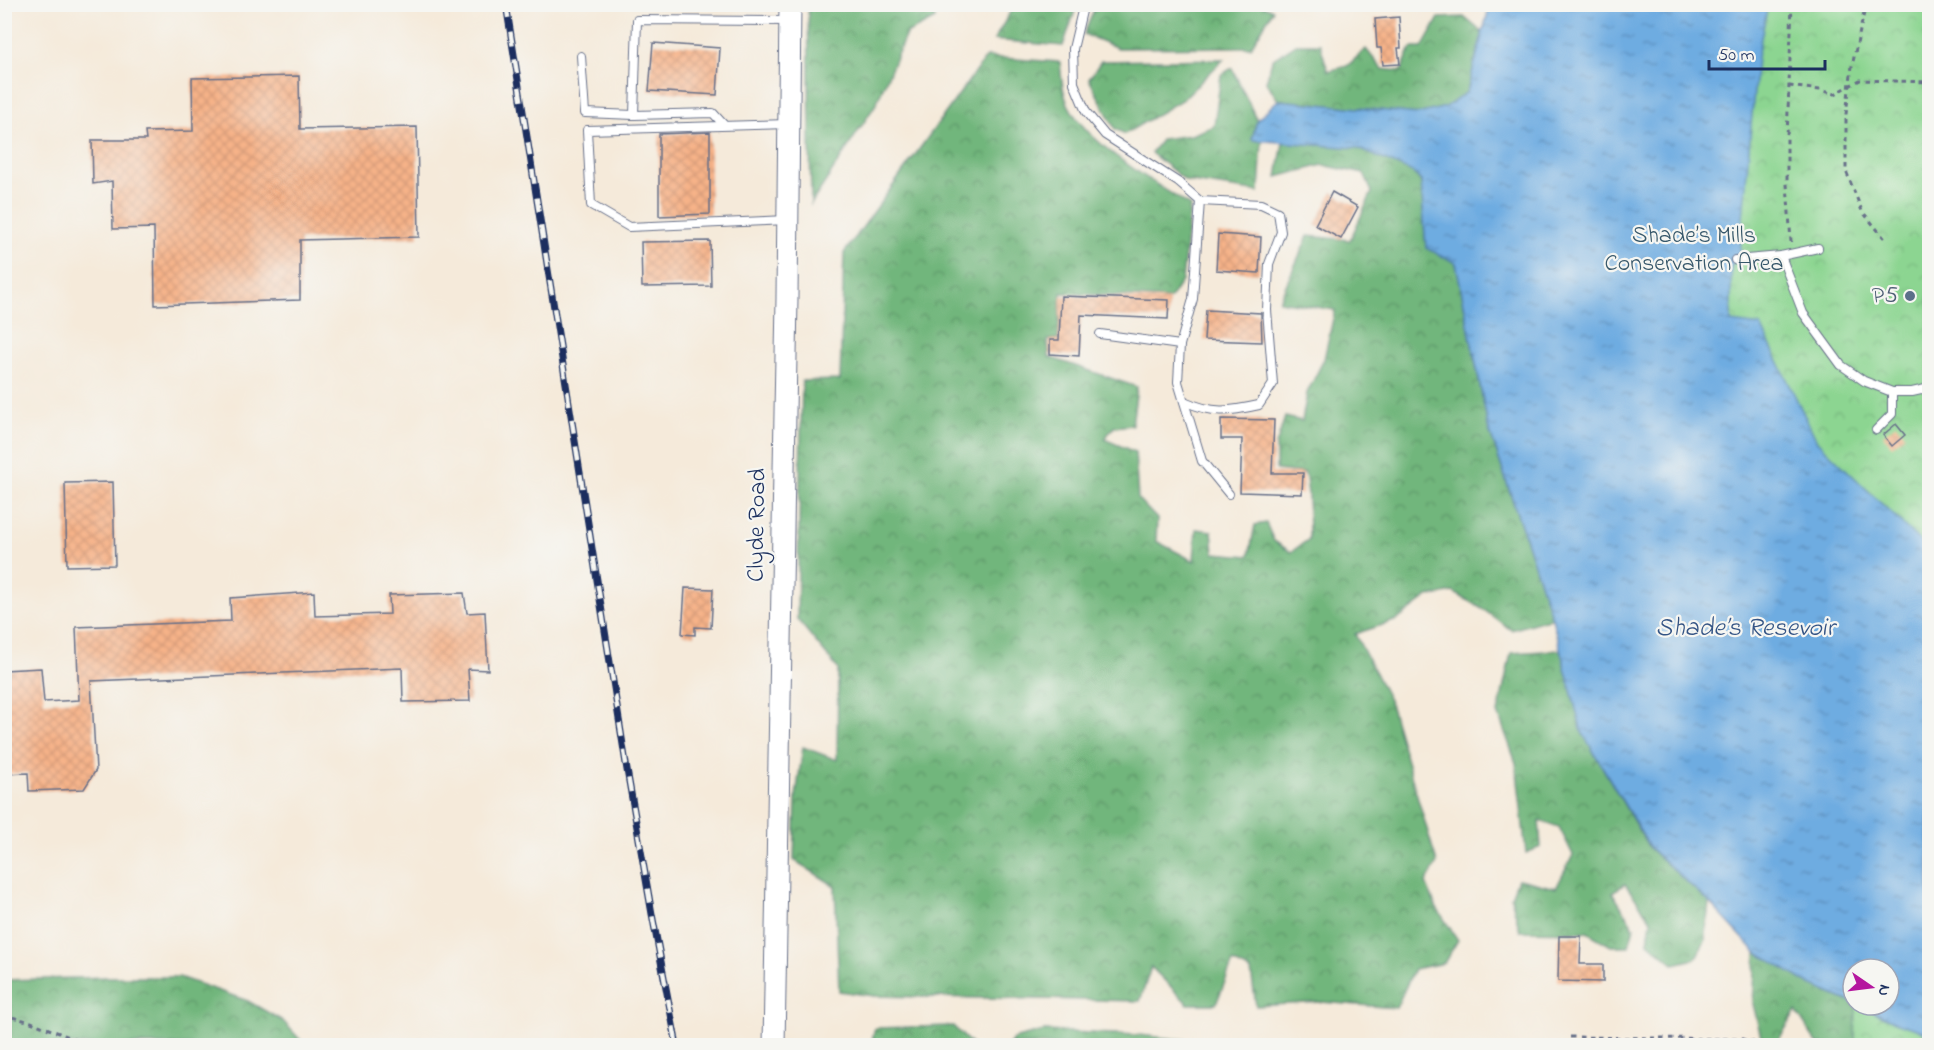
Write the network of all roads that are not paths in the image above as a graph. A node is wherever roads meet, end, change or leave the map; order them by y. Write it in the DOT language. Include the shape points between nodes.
graph roads {
  1 [pos="1085,4"];
  2 [pos="789,13"];
  3 [pos="581,56"];
  4 [pos="634,115"];
  5 [pos="789,124"];
  6 [pos="724,125"];
  7 [pos="1200,201"];
  8 [pos="788,220"];
  9 [pos="1818,248"];
  10 [pos="1781,256"];
  11 [pos="1735,260"];
  12 [pos="1100,334"];
  13 [pos="1180,345"];
  14 [pos="1929,388"];
  15 [pos="1892,392"];
  16 [pos="1184,401"];
  17 [pos="1876,430"];
  18 [pos="1229,494"];
  19 [pos="774,1046"];
  1 -- 7 [label="lane" via="1073,49 1074,83 1086,112 1105,135 1178,182"];
  2 -- 4 [label="lane" via="637,20"];
  2 -- 5 [label="main road, Clyde Road"];
  3 -- 4 [label="lane" via="585,113"];
  4 -- 6 [label="lane" via="713,113"];
  5 -- 6 [label="lane"];
  5 -- 8 [label="main road, Clyde Road"];
  6 -- 8 [label="lane" via="587,130 591,205 629,227"];
  7 -- 13 [label="lane" via="1193,299"];
  7 -- 16 [label="lane" via="1261,204 1278,212 1281,232 1269,264 1267,310 1273,384 1258,405 1229,412 1200,408"];
  8 -- 19 [label="main road, Clyde Road"];
  9 -- 10 [label="lane"];
  10 -- 11 [label="lane"];
  10 -- 15 [label="lane" via="1803,313 1841,365 1864,381"];
  12 -- 13 [label="lane"];
  13 -- 16 [label="lane" via="1178,382"];
  14 -- 15 [label="lane"];
  15 -- 17 [label="lane" via="1892,414"];
  16 -- 18 [label="lane" via="1202,461"];
}
